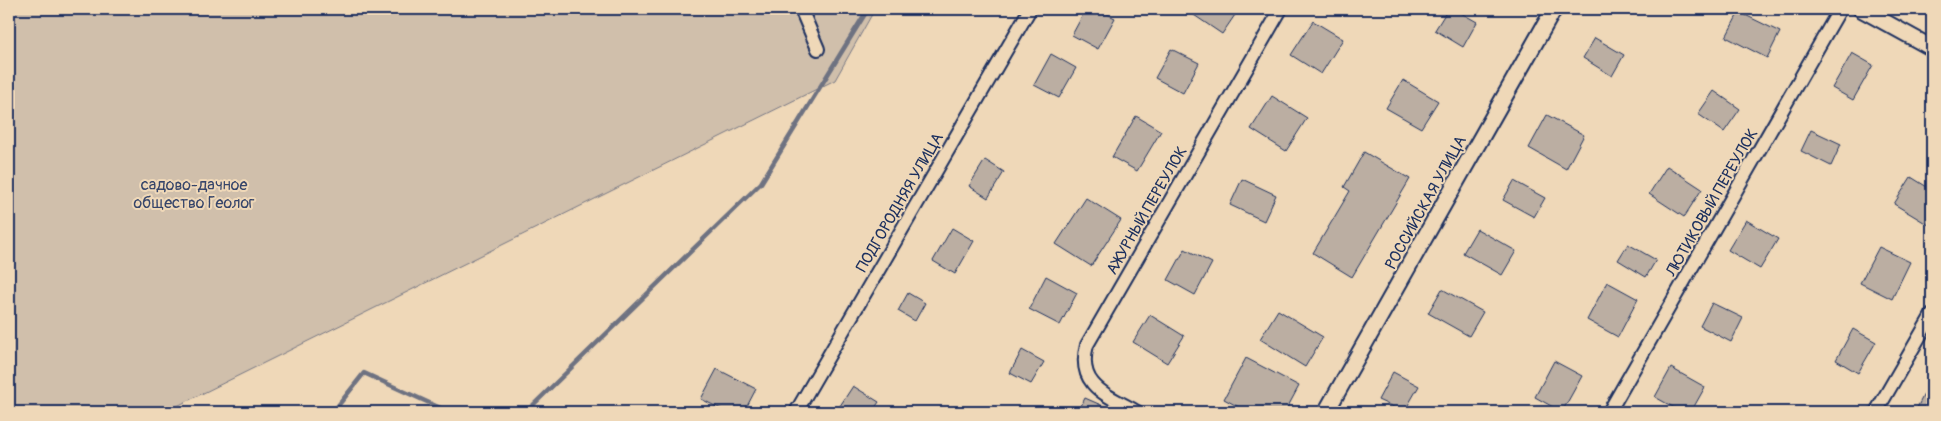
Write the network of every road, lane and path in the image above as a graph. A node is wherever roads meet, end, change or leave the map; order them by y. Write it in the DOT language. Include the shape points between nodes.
graph roads {
  1 [pos="801,9"];
  2 [pos="1030,9"];
  3 [pos="1281,9"];
  4 [pos="1554,9"];
  5 [pos="1840,9"];
  6 [pos="1861,9"];
  7 [pos="1932,48"];
  8 [pos="818,49"];
  9 [pos="1932,315"];
  10 [pos="796,412"];
  11 [pos="1137,412"];
  12 [pos="1326,412"];
  13 [pos="1609,412"];
  14 [pos="1876,412"];
  1 -- 8 [label="street"];
  2 -- 10 [label="street, ПОДГОРОДНЯЯ УЛИЦА"];
  3 -- 11 [label="street, АЖУРНЫЙ ПЕРЕУЛОК" via="1087,344 1084,369 1096,389"];
  4 -- 12 [label="street, РОССИЙСКАЯ УЛИЦА"];
  5 -- 13 [label="street, ЛЮТИКОВЫЙ ПЕРЕУЛОК"];
  6 -- 7 [label="street"];
  9 -- 14 [label="street"];
}
